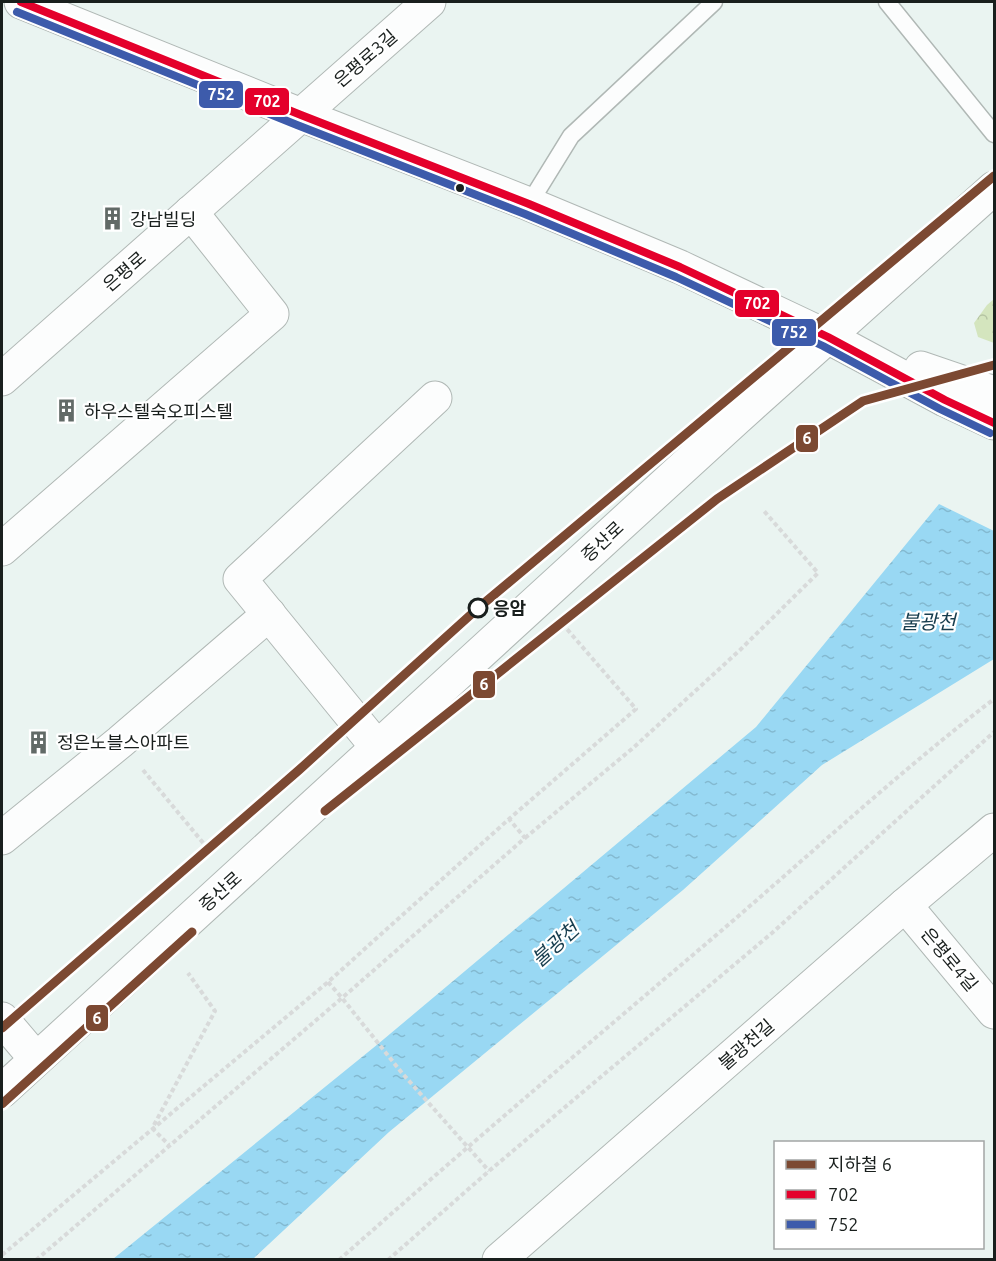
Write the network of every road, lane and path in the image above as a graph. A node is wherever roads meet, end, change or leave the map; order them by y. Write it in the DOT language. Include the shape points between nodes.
graph roads {
  1 [pos="21,2"];
  2 [pos="714,2"];
  3 [pos="887,2"];
  4 [pos="424,3"];
  5 [pos="68,10"];
  6 [pos="301,115"];
  7 [pos="994,134"];
  8 [pos="994,188"];
  9 [pos="529,204"];
  10 [pos="191,212"];
  11 [pos="828,337"];
  12 [pos="2,379"];
  13 [pos="994,393"];
  14 [pos="435,398"];
  15 [pos="994,423"];
  16 [pos="764,511"];
  17 [pos="2,549"];
  18 [pos="540,598"];
  19 [pos="269,614"];
  20 [pos="994,699"];
  21 [pos="994,732"];
  22 [pos="120,741"];
  23 [pos="377,747"];
  24 [pos="509,819"];
  25 [pos="994,830"];
  26 [pos="2,838"];
  27 [pos="525,838"];
  28 [pos="233,879"];
  29 [pos="905,905"];
  30 [pos="165,941"];
  31 [pos="328,982"];
  32 [pos="990,996"];
  33 [pos="342,998"];
  34 [pos="2,1019"];
  35 [pos="36,1059"];
  36 [pos="2,1091"];
  37 [pos="152,1128"];
  38 [pos="169,1145"];
  39 [pos="467,1147"];
  40 [pos="489,1171"];
  41 [pos="2,1255"];
  42 [pos="36,1260"];
  43 [pos="339,1260"];
  44 [pos="388,1260"];
  45 [pos="499,1260"];
  1 -- 5 [label="street"];
  2 -- 9 [label="lane" via="571,136"];
  3 -- 7 [label="lane"];
  4 -- 6 [label="street, 은평로3길"];
  5 -- 6 [label="street"];
  6 -- 9 [label="street"];
  6 -- 10 [label="street, 은평로"];
  8 -- 11 [label="street, 증산로"];
  9 -- 11 [label="street" via="680,267"];
  10 -- 12 [label="street, 은평로"];
  10 -- 17 [label="street" via="272,314"];
  11 -- 13 [label="street"];
  11 -- 15 [label="street"];
  11 -- 18 [label="street, 증산로"];
  14 -- 19 [label="street" via="240,579"];
  16 -- 27 [label="path" via="818,573 633,748"];
  18 -- 23 [label="street, 증산로"];
  18 -- 24 [label="path" via="636,709"];
  19 -- 22 [label="street"];
  19 -- 23 [label="street"];
  20 -- 39 [label="path" via="947,735"];
  21 -- 40 [label="path" via="772,933"];
  22 -- 26 [label="street"];
  22 -- 28 [label="path"];
  23 -- 28 [label="street, 증산로"];
  24 -- 27 [label="path"];
  24 -- 31 [label="path"];
  25 -- 29 [label="street, 불광천길"];
  27 -- 33 [label="path"];
  28 -- 30 [label="street, 증산로"];
  29 -- 32 [label="street, 은평로4길"];
  29 -- 45 [label="street, 불광천길"];
  30 -- 35 [label="street, 증산로"];
  30 -- 37 [label="path" via="215,1011"];
  31 -- 33 [label="path"];
  31 -- 37 [label="path"];
  33 -- 38 [label="path"];
  33 -- 39 [label="path"];
  34 -- 35 [label="street"];
  35 -- 36 [label="street, 증산로"];
  37 -- 38 [label="path"];
  37 -- 41 [label="path"];
  38 -- 42 [label="path"];
  39 -- 40 [label="path"];
  39 -- 43 [label="path"];
  40 -- 44 [label="path"];
}
